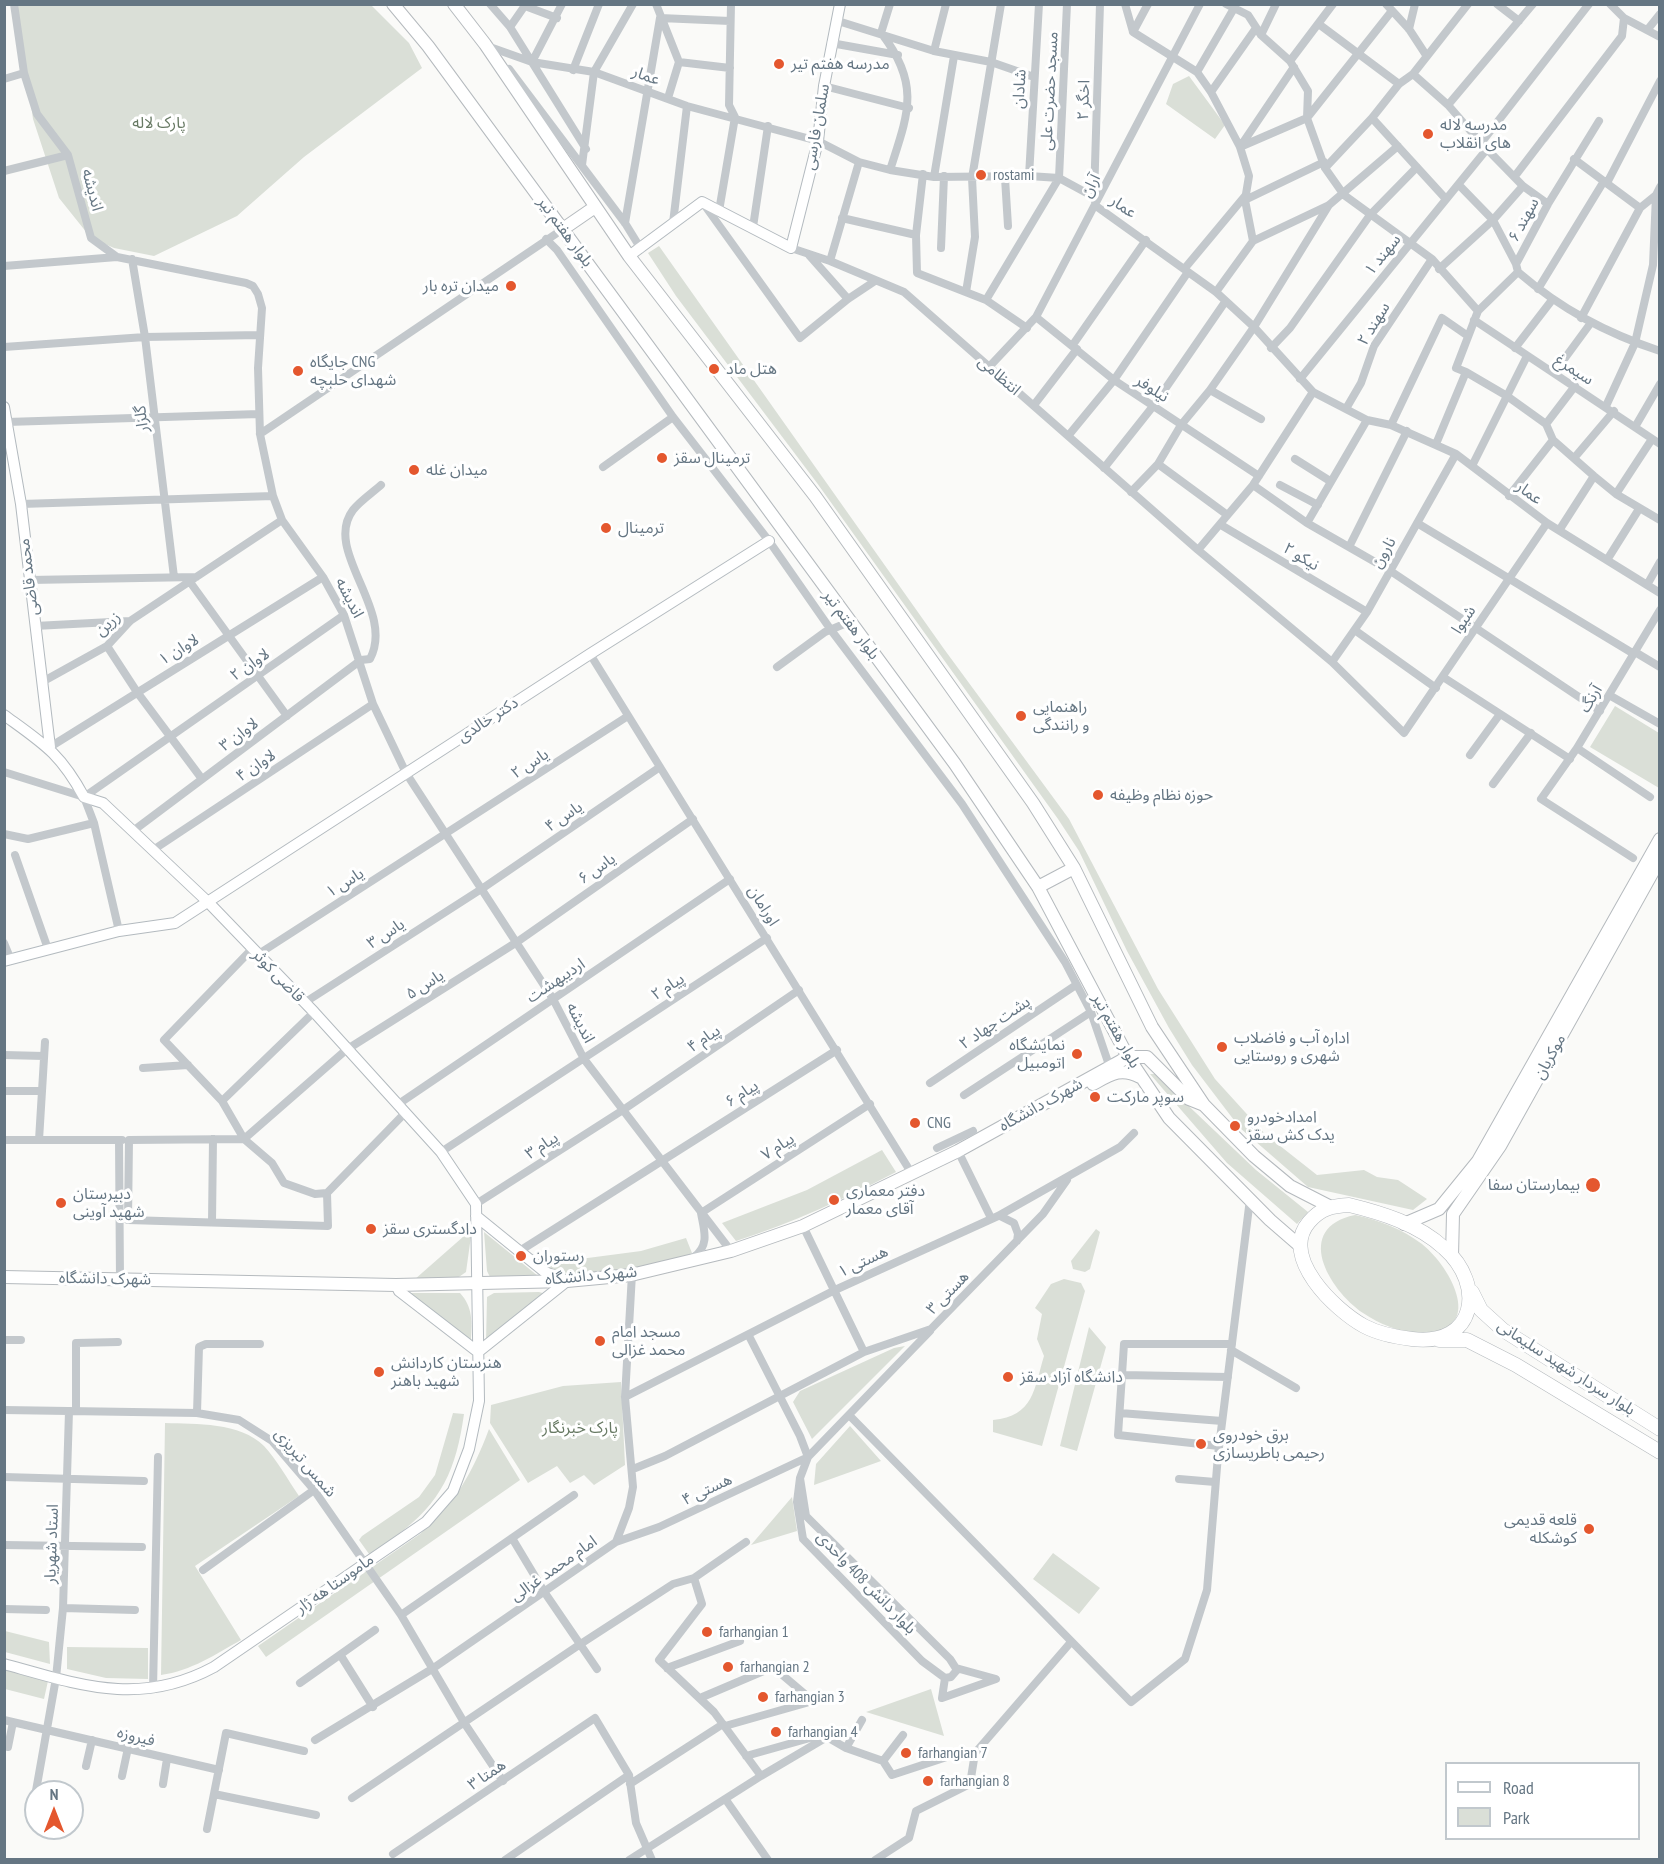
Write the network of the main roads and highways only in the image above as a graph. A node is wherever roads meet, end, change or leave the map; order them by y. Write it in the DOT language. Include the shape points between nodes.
graph roads {
  1 [pos="393,4"];
  2 [pos="454,4"];
  3 [pos="840,4"];
  4 [pos="595,207"];
  5 [pos="562,229"];
  6 [pos="791,248"];
  7 [pos="629,256"];
  8 [pos="4,407"];
  9 [pos="769,541"];
  10 [pos="4,715"];
  11 [pos="50,747"];
  12 [pos="1659,839"];
  13 [pos="1659,859"];
  14 [pos="1074,868"];
  15 [pos="1038,887"];
  16 [pos="209,903"];
  17 [pos="8,960"];
  18 [pos="1128,1056"];
  19 [pos="1142,1078"];
  20 [pos="1204,1105"];
  21 [pos="959,1153"];
  22 [pos="1329,1206"];
  23 [pos="476,1210"];
  24 [pos="1404,1224"];
  25 [pos="805,1229"];
  26 [pos="1300,1246"];
  27 [pos="1452,1256"];
  28 [pos="1461,1271"];
  29 [pos="4,1277"];
  30 [pos="632,1278"];
  31 [pos="564,1284"];
  32 [pos="4,1285"];
  33 [pos="478,1287"];
  34 [pos="398,1288"];
  35 [pos="1439,1340"];
  36 [pos="478,1352"];
  37 [pos="1659,1429"];
  38 [pos="1659,1452"];
  39 [pos="4,1664"];
  1 -- 5 [label="main road, بلوار هفتم تیر"];
  2 -- 4 [label="main road, بلوار هفتم تیر" via="489,46"];
  3 -- 6 [label="main road, سلمان فارسی" via="818,141"];
  4 -- 5 [label="main road"];
  4 -- 7 [label="main road, بلوار هفتم تیر"];
  5 -- 15 [label="main road, بلوار هفتم تیر" via="955,764"];
  6 -- 7 [label="main road, انتظامی" via="702,202"];
  7 -- 14 [label="main road, بلوار هفتم تیر" via="815,496 1033,803"];
  8 -- 11 [label="main road, محمد قاضی" via="21,504"];
  9 -- 16 [label="main road, دکتر خالدی"];
  10 -- 11 [label="main road"];
  11 -- 16 [label="main road, قاضی کوثر" via="70,771 84,797 103,803"];
  12 -- 24 [label="main road" via="1478,1161 1439,1209"];
  13 -- 27 [label="main road, موکریان" via="1500,1146 1453,1214"];
  14 -- 15 [label="main road"];
  14 -- 20 [label="main road, بلوار هفتم تیر" via="1152,1027"];
  15 -- 18 [label="main road, بلوار هفتم تیر"];
  16 -- 17 [label="main road, دکتر خالدی" via="175,923 119,931"];
  16 -- 23 [label="main road, قاضی کوثر" via="441,1152"];
  18 -- 19 [label="main road, بلوار هفتم تیر"];
  18 -- 20 [label="main road" via="1147,1057 1189,1099"];
  18 -- 21 [label="main road, شهرک دانشگاه"];
  19 -- 21 [label="main road" via="1119,1071"];
  19 -- 26 [label="main road, بلوار هفتم تیر" via="1169,1118"];
  20 -- 22 [label="main road, بلوار هفتم تیر" via="1290,1186"];
  21 -- 25 [label="main road"];
  21 -- 25 [label="main road, شهرک دانشگاه"];
  22 -- 24 [label="highway" via="1349,1205"];
  22 -- 26 [label="highway" via="1306,1225"];
  23 -- 31 [label="main road, قاضی کوثر" via="518,1252"];
  23 -- 33 [label="main road"];
  24 -- 27 [label="highway" via="1426,1234"];
  25 -- 30 [label="main road, شهرک دانشگاه"];
  25 -- 30 [label="main road" via="740,1255"];
  26 -- 35 [label="highway" via="1306,1268 1322,1291 1364,1326 1389,1336"];
  27 -- 28 [label="highway"];
  28 -- 35 [label="highway" via="1471,1305 1464,1323"];
  28 -- 37 [label="highway, بلوار سردار شهید سلیمانی" via="1481,1310 1503,1330"];
  29 -- 34 [label="main road, شهرک دانشگاه"];
  30 -- 31 [label="main road, شهرک دانشگاه"];
  31 -- 33 [label="main road, شهرک دانشگاه"];
  31 -- 36 [label="main road"];
  32 -- 34 [label="main road"];
  33 -- 34 [label="main road, شهرک دانشگاه"];
  33 -- 36 [label="main road, ماموستا هه ژار"];
  34 -- 36 [label="main road"];
  35 -- 38 [label="highway, بلوار سردار شهید سلیمانی" via="1467,1340 1516,1365"];
  36 -- 39 [label="main road, ماموستا هه ژار" via="479,1401 469,1449 453,1491 426,1522 214,1667 178,1684 124,1691"];
}
